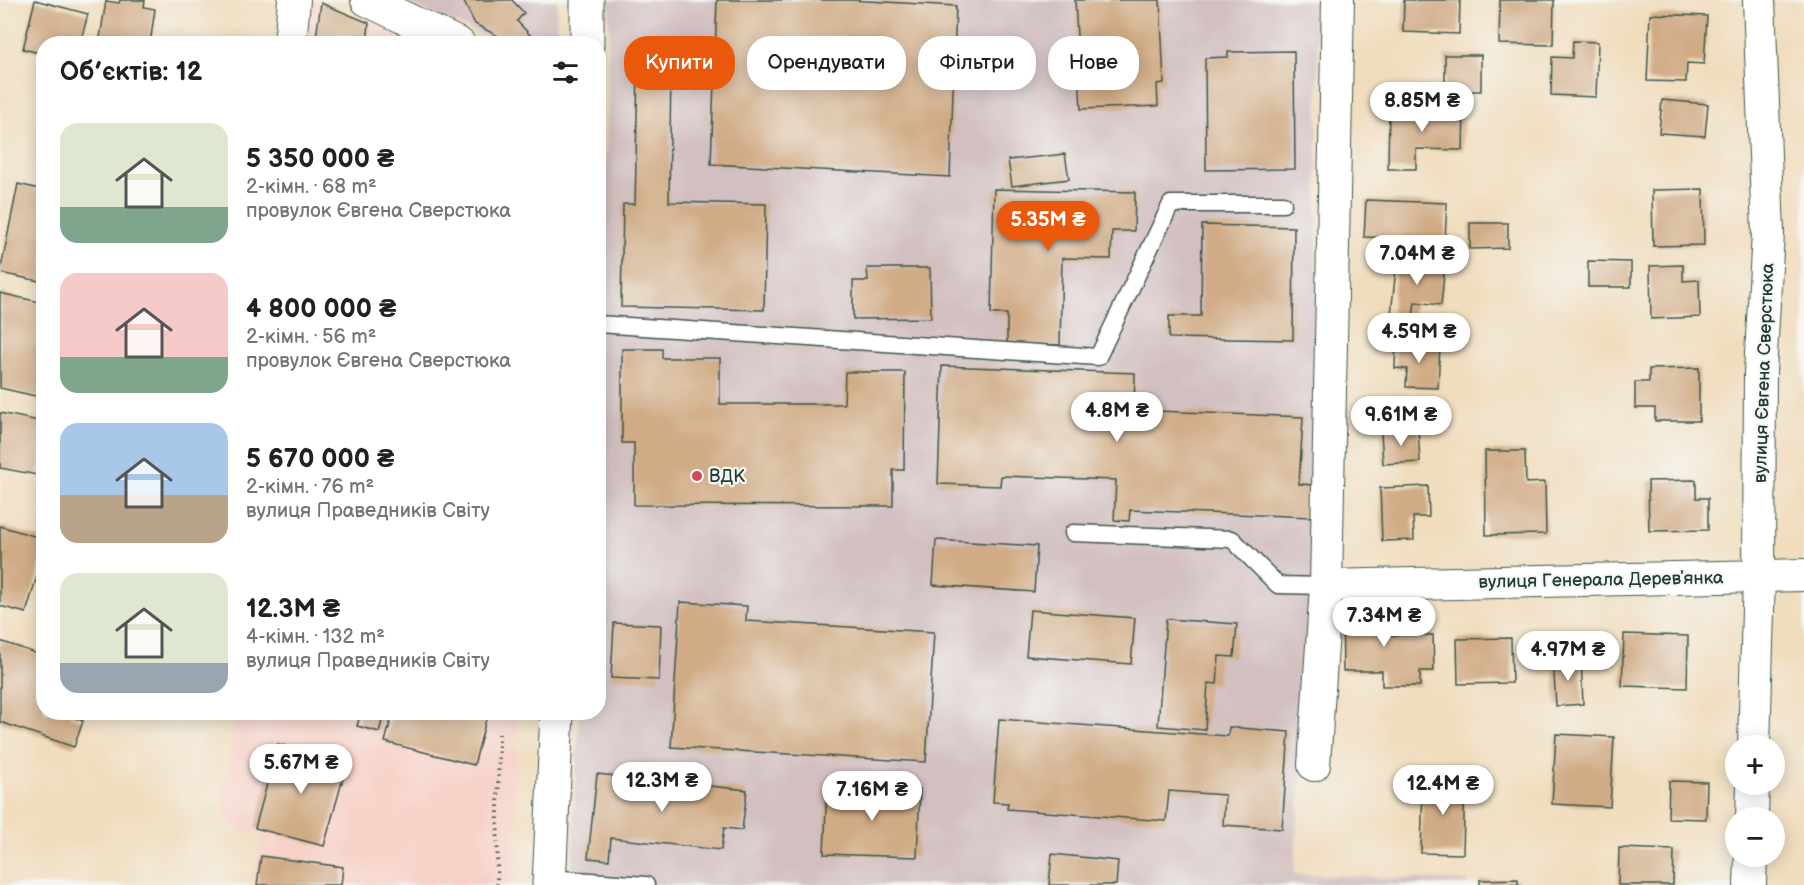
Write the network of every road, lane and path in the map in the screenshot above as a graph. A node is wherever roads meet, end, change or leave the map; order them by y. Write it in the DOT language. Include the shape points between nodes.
graph roads {
  1 [pos="294,0"];
  2 [pos="367,0"];
  3 [pos="587,0"];
  4 [pos="1338,0"];
  5 [pos="1760,0"];
  6 [pos="291,36"];
  7 [pos="442,36"];
  8 [pos="587,36"];
  9 [pos="1283,204"];
  10 [pos="606,325"];
  11 [pos="1073,533"];
  12 [pos="1804,575"];
  13 [pos="1759,576"];
  14 [pos="1326,586"];
  15 [pos="557,720"];
  16 [pos="499,734"];
  17 [pos="1754,735"];
  18 [pos="1314,765"];
  19 [pos="1750,867"];
  20 [pos="549,881"];
  21 [pos="497,885"];
  22 [pos="646,885"];
  23 [pos="1750,885"];
  1 -- 6 [label="street"];
  2 -- 7 [label="street"];
  3 -- 8 [label="main road"];
  4 -- 14 [label="street"];
  5 -- 13 [label="street, вулиця Євгена Сверстюка" via="1768,233 1760,372"];
  9 -- 10 [label="lane" via="1171,204 1098,357"];
  11 -- 14 [label="lane" via="1232,539 1278,585"];
  12 -- 13 [label="street, вулиця Генерала Деревʼянка"];
  13 -- 14 [label="street, вулиця Генерала Деревʼянка"];
  13 -- 17 [label="street, вулиця Євгена Сверстюка"];
  14 -- 18 [label="street"];
  15 -- 20 [label="main road"];
  16 -- 21 [label="path"];
  19 -- 23 [label="street"];
  20 -- 22 [label="lane"];
}
